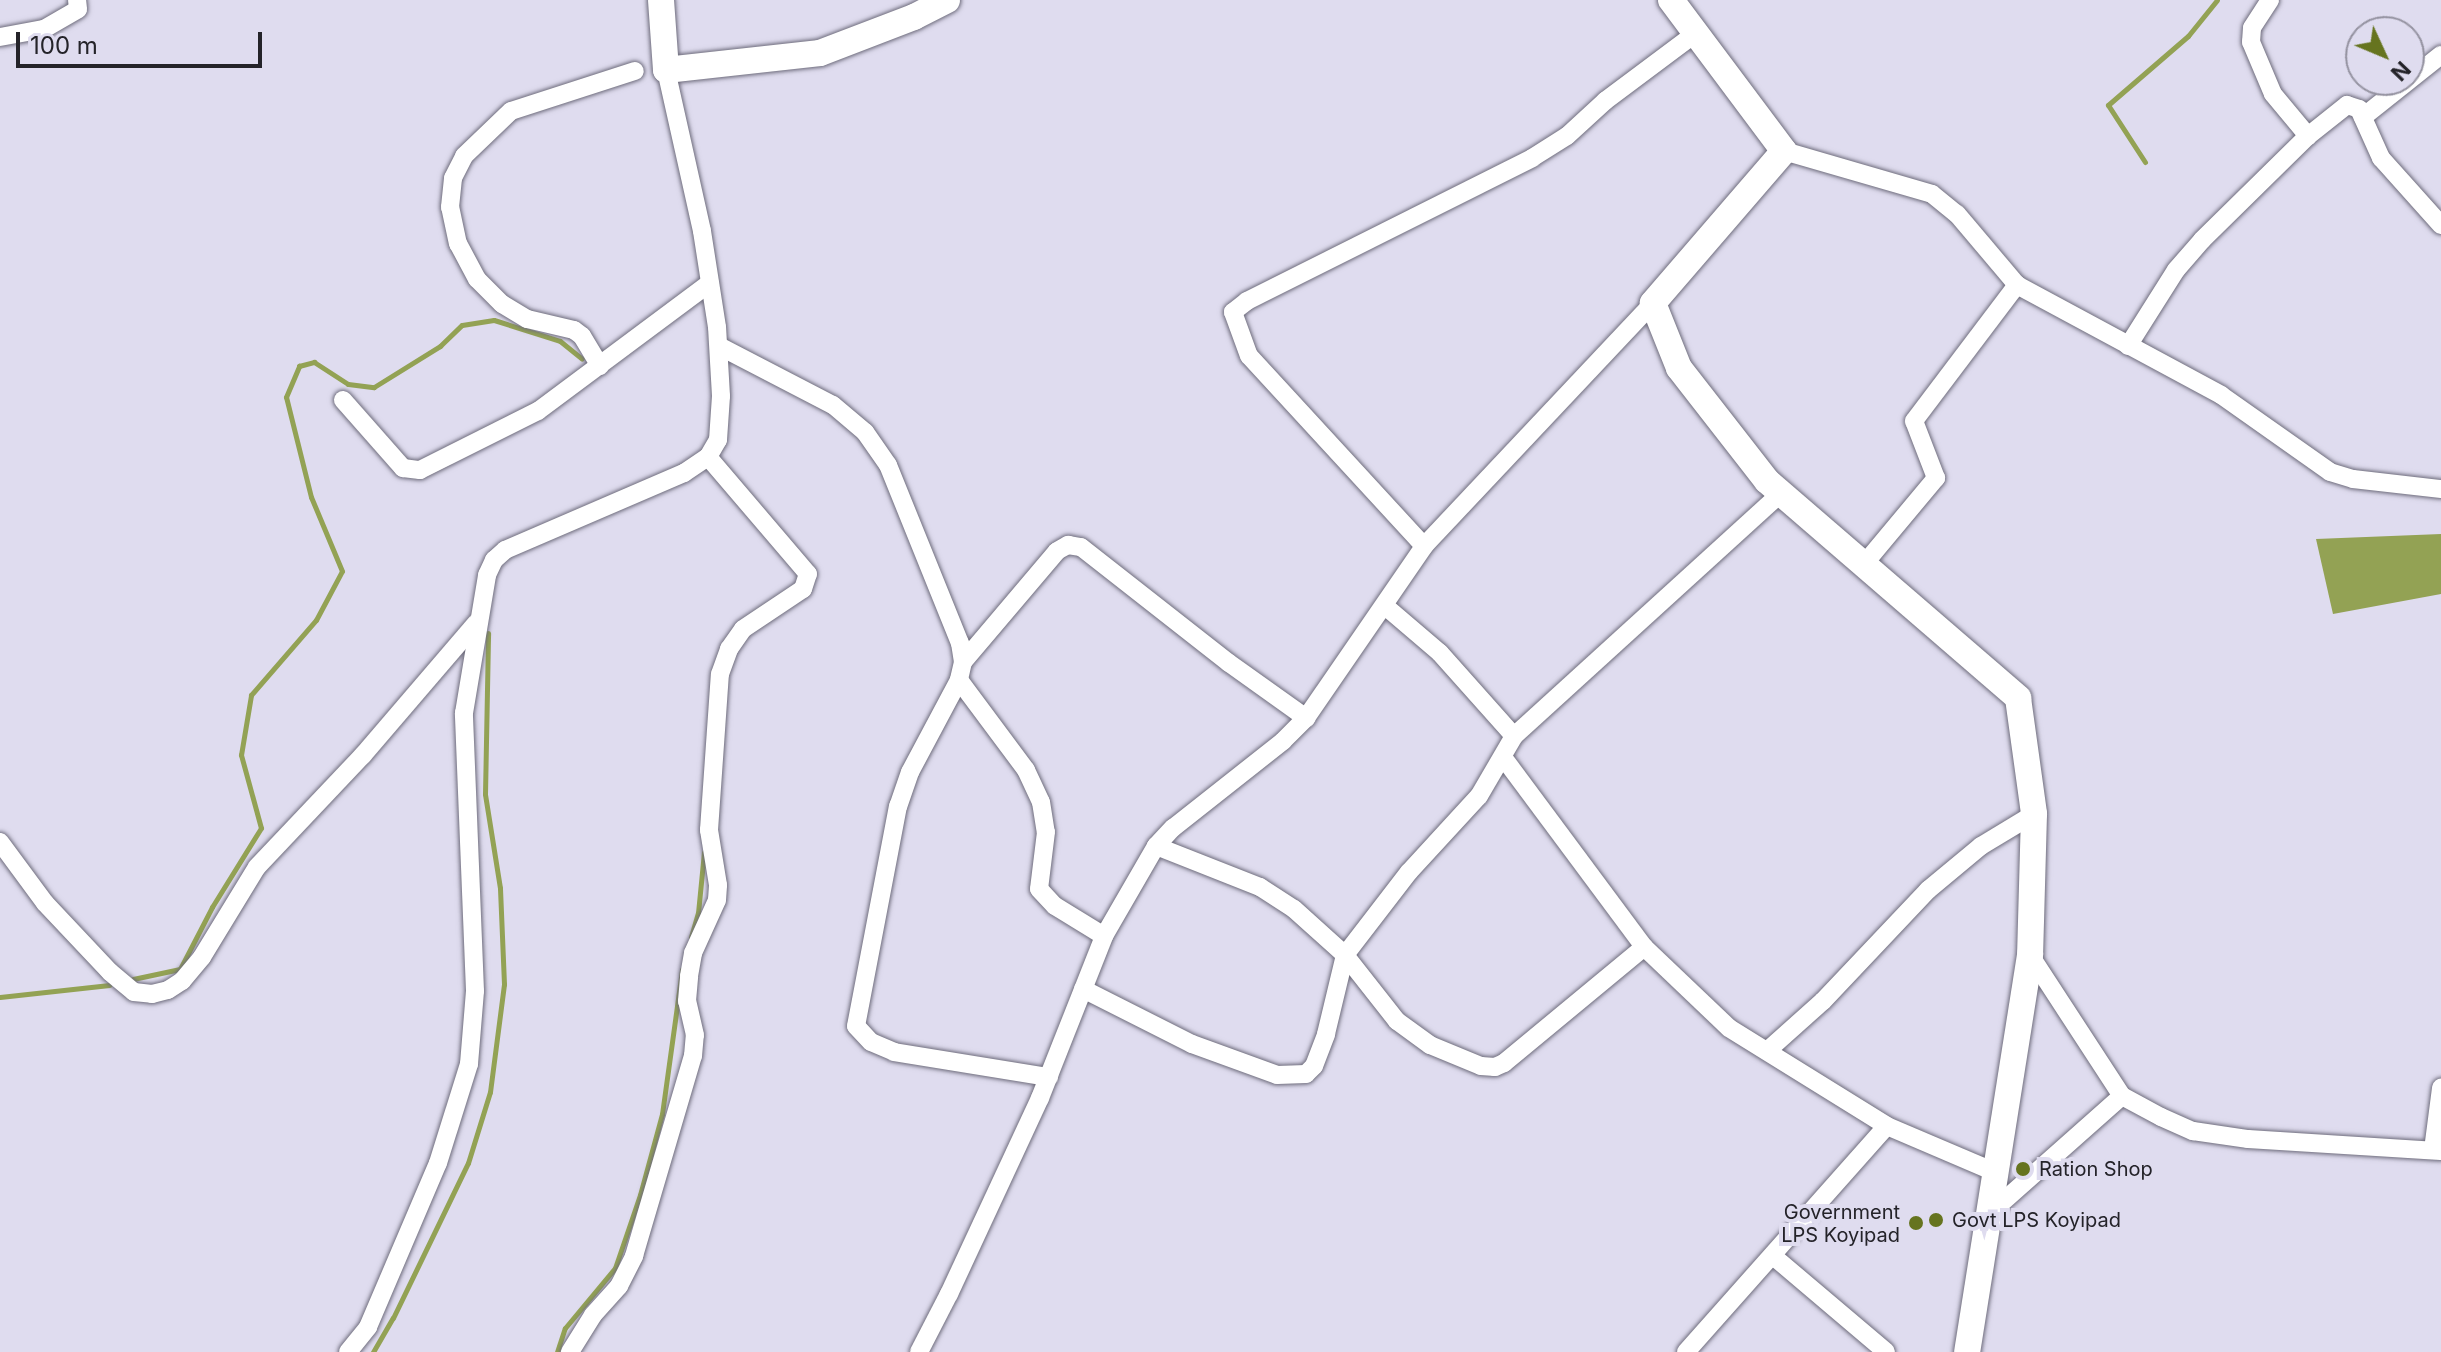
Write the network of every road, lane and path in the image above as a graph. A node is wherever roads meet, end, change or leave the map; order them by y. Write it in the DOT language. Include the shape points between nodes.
graph roads {
  1 [pos="77,0"];
  2 [pos="661,0"];
  3 [pos="947,0"];
  4 [pos="1671,0"];
  5 [pos="2270,0"];
  6 [pos="1696,33"];
  7 [pos="0,37"];
  8 [pos="2441,55"];
  9 [pos="666,70"];
  10 [pos="635,71"];
  11 [pos="2363,117"];
  12 [pos="2308,136"];
  13 [pos="1784,151"];
  14 [pos="2441,225"];
  15 [pos="710,283"];
  16 [pos="2017,285"];
  17 [pos="1653,303"];
  18 [pos="719,346"];
  19 [pos="2128,346"];
  20 [pos="600,366"];
  21 [pos="343,400"];
  22 [pos="708,457"];
  23 [pos="2441,489"];
  24 [pos="1782,492"];
  25 [pos="1424,546"];
  26 [pos="1865,563"];
  27 [pos="1385,606"];
  28 [pos="478,621"];
  29 [pos="961,671"];
  30 [pos="1306,718"];
  31 [pos="1514,736"];
  32 [pos="1503,757"];
  33 [pos="2034,814"];
  34 [pos="0,842"];
  35 [pos="1156,846"];
  36 [pos="1104,936"];
  37 [pos="1644,947"];
  38 [pos="1345,955"];
  39 [pos="2030,955"];
  40 [pos="1083,989"];
  41 [pos="1767,1051"];
  42 [pos="1049,1077"];
  43 [pos="2441,1088"];
  44 [pos="2122,1096"];
  45 [pos="1887,1126"];
  46 [pos="2437,1151"];
  47 [pos="1997,1173"];
  48 [pos="1990,1213"];
  49 [pos="1773,1256"];
  50 [pos="1865,1346"];
  51 [pos="348,1352"];
  52 [pos="570,1352"];
  53 [pos="919,1352"];
  54 [pos="1686,1352"];
  55 [pos="1886,1352"];
  56 [pos="1967,1352"];
  1 -- 7 [label="street" via="78,9 44,29"];
  2 -- 9 [label="street"];
  3 -- 9 [label="street" via="820,53"];
  4 -- 6 [label="street"];
  5 -- 12 [label="street" via="2252,28 2251,42 2273,94"];
  6 -- 13 [label="street"];
  6 -- 25 [label="street" via="1532,158 1233,312 1249,356"];
  8 -- 11 [label="street"];
  9 -- 15 [label="street"];
  10 -- 20 [label="street" via="511,111 464,156 453,178 450,207 458,244 477,279 527,319 574,330"];
  11 -- 12 [label="street" via="2347,105"];
  11 -- 14 [label="street" via="2381,158"];
  12 -- 19 [label="street" via="2176,270"];
  13 -- 16 [label="street" via="1932,194 1957,214"];
  13 -- 17 [label="street"];
  15 -- 18 [label="street"];
  15 -- 20 [label="street"];
  16 -- 19 [label="street"];
  16 -- 26 [label="street" via="1914,421 1936,478"];
  17 -- 24 [label="street" via="1679,368 1767,481"];
  17 -- 25 [label="street"];
  18 -- 22 [label="street" via="720,421 718,440"];
  18 -- 29 [label="street" via="833,405 865,432 888,465 926,553 960,643"];
  19 -- 23 [label="street" via="2221,395 2330,472"];
  20 -- 21 [label="street" via="538,411 420,470 403,468"];
  22 -- 28 [label="street" via="684,473 505,550 487,575"];
  22 -- 52 [label="street" via="808,574 803,589 743,629 720,674 709,830 717,900 693,953 689,976 693,1056 634,1256 619,1286"];
  24 -- 26 [label="street"];
  24 -- 31 [label="street"];
  25 -- 27 [label="street"];
  26 -- 33 [label="street" via="2018,698"];
  27 -- 30 [label="street"];
  27 -- 31 [label="street" via="1440,653"];
  28 -- 34 [label="street" via="363,755 257,867 202,957 168,990 134,992 110,972 45,903"];
  28 -- 51 [label="street" via="464,713 475,991 469,1064 438,1163 368,1327"];
  29 -- 30 [label="street" via="1057,551 1068,545 1081,547"];
  29 -- 36 [label="street" via="1041,802 1046,832 1039,889 1055,906"];
  29 -- 42 [label="street" via="898,806 856,1026 871,1042 894,1052"];
  30 -- 35 [label="street"];
  31 -- 32 [label="street"];
  32 -- 37 [label="street"];
  32 -- 38 [label="street" via="1479,796 1409,872"];
  33 -- 39 [label="street"];
  33 -- 41 [label="street" via="1981,846 1928,890 1823,1001"];
  35 -- 36 [label="street"];
  35 -- 38 [label="street" via="1260,887 1294,909"];
  36 -- 40 [label="street"];
  37 -- 38 [label="street" via="1495,1067 1464,1061 1419,1037 1378,1001"];
  37 -- 41 [label="street" via="1729,1028"];
  38 -- 40 [label="street" via="1314,1066 1294,1077 1192,1044"];
  39 -- 44 [label="street"];
  39 -- 47 [label="street"];
  40 -- 42 [label="street"];
  41 -- 45 [label="street"];
  42 -- 53 [label="street"];
  43 -- 46 [label="street"];
  44 -- 46 [label="street" via="2193,1131"];
  44 -- 48 [label="street"];
  45 -- 47 [label="street"];
  45 -- 49 [label="street"];
  47 -- 48 [label="street"];
  48 -- 56 [label="street"];
  49 -- 50 [label="street"];
  49 -- 54 [label="street"];
  50 -- 55 [label="street"];
}
